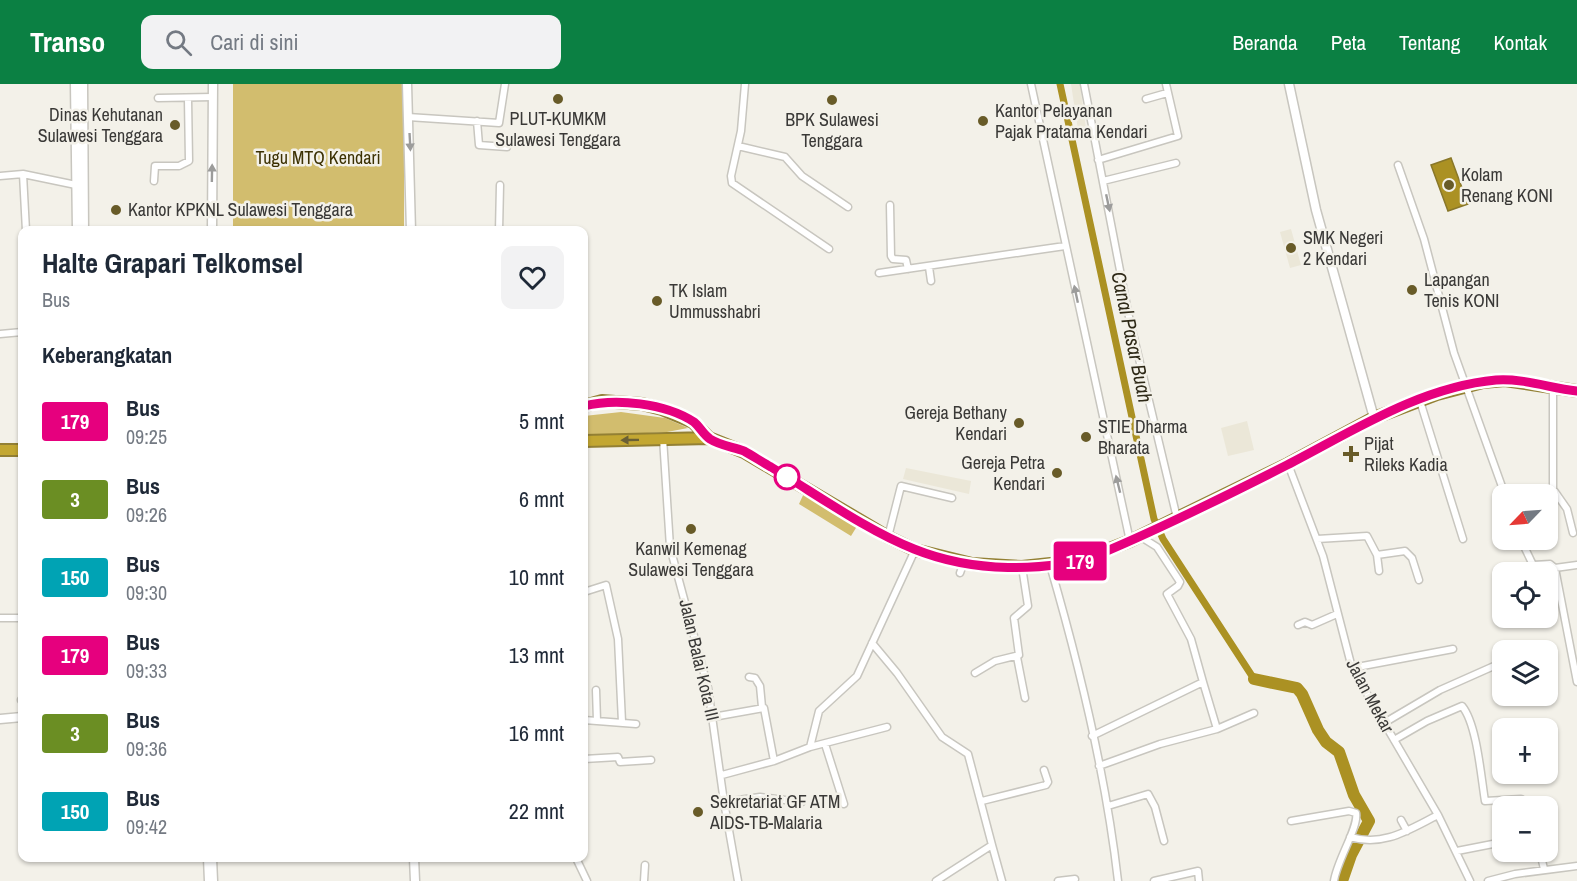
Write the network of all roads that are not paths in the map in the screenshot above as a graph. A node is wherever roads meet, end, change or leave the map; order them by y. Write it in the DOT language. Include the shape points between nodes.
graph roads {
  1 [pos="75,84"];
  2 [pos="83,84"];
  3 [pos="213,84"];
  4 [pos="407,84"];
  5 [pos="505,84"];
  6 [pos="745,84"];
  7 [pos="1031,84"];
  8 [pos="1084,84"];
  9 [pos="1166,84"];
  10 [pos="1289,84"];
  11 [pos="1167,93"];
  12 [pos="213,97"];
  13 [pos="158,98"];
  14 [pos="188,99"];
  15 [pos="1146,99"];
  16 [pos="408,117"];
  17 [pos="477,122"];
  18 [pos="738,146"];
  19 [pos="507,147"];
  20 [pos="1098,160"];
  21 [pos="1176,163"];
  22 [pos="1398,165"];
  23 [pos="23,174"];
  24 [pos="0,176"];
  25 [pos="154,181"];
  26 [pos="1103,181"];
  27 [pos="76,184"];
  28 [pos="500,185"];
  29 [pos="890,205"];
  30 [pos="848,207"];
  31 [pos="26,226"];
  32 [pos="77,226"];
  33 [pos="84,226"];
  34 [pos="212,226"];
  35 [pos="411,226"];
  36 [pos="499,226"];
  37 [pos="1065,246"];
  38 [pos="829,249"];
  39 [pos="929,267"];
  40 [pos="908,270"];
  41 [pos="879,273"];
  42 [pos="931,281"];
  43 [pos="18,332"];
  44 [pos="0,334"];
  45 [pos="1465,386"];
  46 [pos="1553,388"];
  47 [pos="1577,391"];
  48 [pos="1420,401"];
  49 [pos="588,405"];
  50 [pos="1374,418"];
  51 [pos="693,422"];
  52 [pos="663,438"];
  53 [pos="709,438"];
  54 [pos="688,439"];
  55 [pos="588,441"];
  56 [pos="0,450"];
  57 [pos="18,450"];
  58 [pos="1288,464"];
  59 [pos="1500,484"];
  60 [pos="952,498"];
  61 [pos="1173,520"];
  62 [pos="1573,533"];
  63 [pos="888,537"];
  64 [pos="1139,537"];
  65 [pos="1317,538"];
  66 [pos="1463,539"];
  67 [pos="915,549"];
  68 [pos="1377,555"];
  69 [pos="1050,565"];
  70 [pos="1577,565"];
  71 [pos="1022,567"];
  72 [pos="1558,568"];
  73 [pos="1379,571"];
  74 [pos="1419,580"];
  75 [pos="1558,583"];
  76 [pos="588,590"];
  77 [pos="1337,614"];
  78 [pos="0,618"];
  79 [pos="18,618"];
  80 [pos="1298,625"];
  81 [pos="872,643"];
  82 [pos="1453,649"];
  83 [pos="1017,657"];
  84 [pos="1492,667"];
  85 [pos="1352,668"];
  86 [pos="975,673"];
  87 [pos="749,677"];
  88 [pos="1577,678"];
  89 [pos="1203,682"];
  90 [pos="596,690"];
  91 [pos="1025,698"];
  92 [pos="762,707"];
  93 [pos="1254,713"];
  94 [pos="18,717"];
  95 [pos="713,717"];
  96 [pos="0,719"];
  97 [pos="588,720"];
  98 [pos="597,721"];
  99 [pos="622,722"];
  100 [pos="1384,723"];
  101 [pos="636,724"];
  102 [pos="886,727"];
  103 [pos="1217,729"];
  104 [pos="1092,736"];
  105 [pos="1394,740"];
  106 [pos="825,744"];
  107 [pos="810,747"];
  108 [pos="588,759"];
  109 [pos="651,760"];
  110 [pos="774,761"];
  111 [pos="1099,766"];
  112 [pos="1044,770"];
  113 [pos="722,775"];
  114 [pos="982,801"];
  115 [pos="1492,801"];
  116 [pos="724,802"];
  117 [pos="802,802"];
  118 [pos="844,804"];
  119 [pos="1108,806"];
  120 [pos="1438,815"];
  121 [pos="1401,819"];
  122 [pos="1292,821"];
  123 [pos="1407,831"];
  124 [pos="1351,837"];
  125 [pos="1164,841"];
  126 [pos="1492,844"];
  127 [pos="992,845"];
  128 [pos="1457,850"];
  129 [pos="207,862"];
  130 [pos="213,862"];
  131 [pos="414,862"];
  132 [pos="578,862"];
  133 [pos="1542,862"];
  134 [pos="645,865"];
  135 [pos="1577,866"];
  136 [pos="1544,869"];
  137 [pos="1075,879"];
  138 [pos="208,881"];
  139 [pos="214,881"];
  140 [pos="415,881"];
  141 [pos="587,881"];
  142 [pos="644,881"];
  143 [pos="738,881"];
  144 [pos="936,881"];
  145 [pos="1002,881"];
  146 [pos="1058,881"];
  147 [pos="1118,881"];
  148 [pos="1154,881"];
  149 [pos="1199,881"];
  150 [pos="1334,881"];
  151 [pos="1470,881"];
  152 [pos="1488,881"];
  1 -- 27 [label="street"];
  2 -- 33 [label="street"];
  3 -- 12 [label="street"];
  4 -- 16 [label="street"];
  5 -- 17 [label="street" via="499,122"];
  6 -- 18 [label="street"];
  7 -- 37 [label="street"];
  8 -- 20 [label="street"];
  9 -- 11 [label="street"];
  10 -- 50 [label="street" via="1322,231"];
  11 -- 15 [label="street"];
  11 -- 20 [label="street" via="1178,135"];
  12 -- 14 [label="street"];
  34 -- 12 [label="street, one-way"];
  13 -- 14 [label="street"];
  14 -- 25 [label="street" via="189,160 179,165 155,166"];
  16 -- 17 [label="street"];
  16 -- 35 [label="street, one-way"];
  17 -- 19 [label="street" via="480,146"];
  18 -- 30 [label="street" via="785,157 802,176"];
  18 -- 38 [label="street" via="732,183"];
  20 -- 26 [label="street"];
  21 -- 26 [label="street"];
  22 -- 45 [label="street" via="1424,239"];
  23 -- 24 [label="street"];
  23 -- 27 [label="street"];
  23 -- 31 [label="street"];
  26 -- 61 [label="street, one-way"];
  27 -- 32 [label="street"];
  28 -- 36 [label="street"];
  29 -- 40 [label="street" via="891,256 906,260"];
  37 -- 39 [label="street"];
  64 -- 37 [label="street, one-way"];
  39 -- 40 [label="street"];
  39 -- 42 [label="street"];
  40 -- 41 [label="street"];
  43 -- 44 [label="street"];
  45 -- 46 [label="highway" via="1505,380"];
  45 -- 48 [label="highway"];
  45 -- 59 [label="street"];
  46 -- 47 [label="highway"];
  46 -- 62 [label="street" via="1553,489 1567,508"];
  48 -- 50 [label="highway"];
  48 -- 66 [label="street"];
  49 -- 51 [label="highway" via="602,401 642,404"];
  50 -- 58 [label="highway"];
  51 -- 53 [label="highway"];
  51 -- 54 [label="highway"];
  52 -- 54 [label="highway"];
  52 -- 55 [label="highway, one-way"];
  52 -- 95 [label="street, Jalan Balai Kota III" via="670,546"];
  53 -- 54 [label="highway"];
  53 -- 63 [label="highway" via="744,452"];
  56 -- 57 [label="highway"];
  58 -- 61 [label="highway"];
  58 -- 65 [label="street, Jalan Mekar"];
  60 -- 63 [label="street" via="901,486"];
  61 -- 64 [label="highway"];
  63 -- 67 [label="highway"];
  64 -- 69 [label="highway" via="1079,561"];
  64 -- 89 [label="street" via="1157,547 1180,582 1167,594 1191,639"];
  65 -- 68 [label="street" via="1367,536"];
  65 -- 77 [label="street, Jalan Mekar"];
  67 -- 71 [label="highway" via="962,568"];
  67 -- 81 [label="street"];
  68 -- 73 [label="street"];
  68 -- 74 [label="street" via="1400,551 1410,554"];
  69 -- 71 [label="highway"];
  69 -- 104 [label="street"];
  70 -- 72 [label="street"];
  71 -- 83 [label="street" via="1028,606 1014,618 1020,654"];
  75 -- 88 [label="street"];
  76 -- 99 [label="street" via="605,584 618,639"];
  77 -- 80 [label="street" via="1312,625"];
  77 -- 85 [label="street, Jalan Mekar"];
  78 -- 79 [label="street"];
  81 -- 107 [label="street" via="854,681 819,711"];
  81 -- 114 [label="street" via="942,737 968,754"];
  82 -- 85 [label="street"];
  83 -- 86 [label="street" via="995,661"];
  83 -- 91 [label="street"];
  84 -- 100 [label="street" via="1440,690"];
  85 -- 100 [label="street, Jalan Mekar"];
  87 -- 92 [label="street" via="759,684"];
  89 -- 103 [label="street"];
  89 -- 104 [label="street"];
  90 -- 98 [label="street"];
  92 -- 95 [label="street"];
  92 -- 110 [label="street" via="768,717"];
  93 -- 103 [label="street"];
  94 -- 96 [label="street"];
  95 -- 113 [label="street, Jalan Balai Kota III"];
  97 -- 98 [label="street"];
  98 -- 99 [label="street"];
  99 -- 101 [label="street"];
  100 -- 105 [label="street, Jalan Mekar"];
  102 -- 106 [label="street"];
  103 -- 111 [label="street"];
  104 -- 111 [label="street"];
  105 -- 115 [label="street" via="1462,706 1468,717 1485,801"];
  105 -- 120 [label="street, Jalan Mekar"];
  106 -- 107 [label="street"];
  106 -- 118 [label="street"];
  107 -- 110 [label="street"];
  108 -- 109 [label="street"];
  110 -- 113 [label="street"];
  111 -- 119 [label="street"];
  112 -- 114 [label="street" via="1046,785"];
  113 -- 116 [label="street, Jalan Balai Kota III"];
  114 -- 127 [label="street"];
  116 -- 117 [label="street" via="760,797"];
  116 -- 143 [label="street, Jalan Balai Kota III"];
  119 -- 125 [label="street" via="1148,794"];
  119 -- 147 [label="street"];
  120 -- 123 [label="street"];
  120 -- 128 [label="street, Jalan Mekar"];
  121 -- 123 [label="street"];
  122 -- 124 [label="street" via="1354,811 1357,816"];
  123 -- 124 [label="street" via="1390,838"];
  124 -- 150 [label="street"];
  126 -- 128 [label="street"];
  127 -- 144 [label="street"];
  127 -- 145 [label="street"];
  128 -- 151 [label="street, Jalan Mekar"];
  129 -- 138 [label="street"];
  130 -- 139 [label="street"];
  131 -- 140 [label="street"];
  132 -- 141 [label="street"];
  133 -- 136 [label="street"];
  134 -- 142 [label="street"];
  135 -- 136 [label="street"];
  136 -- 152 [label="street"];
  137 -- 146 [label="street"];
  148 -- 149 [label="street" via="1198,871"];
}
